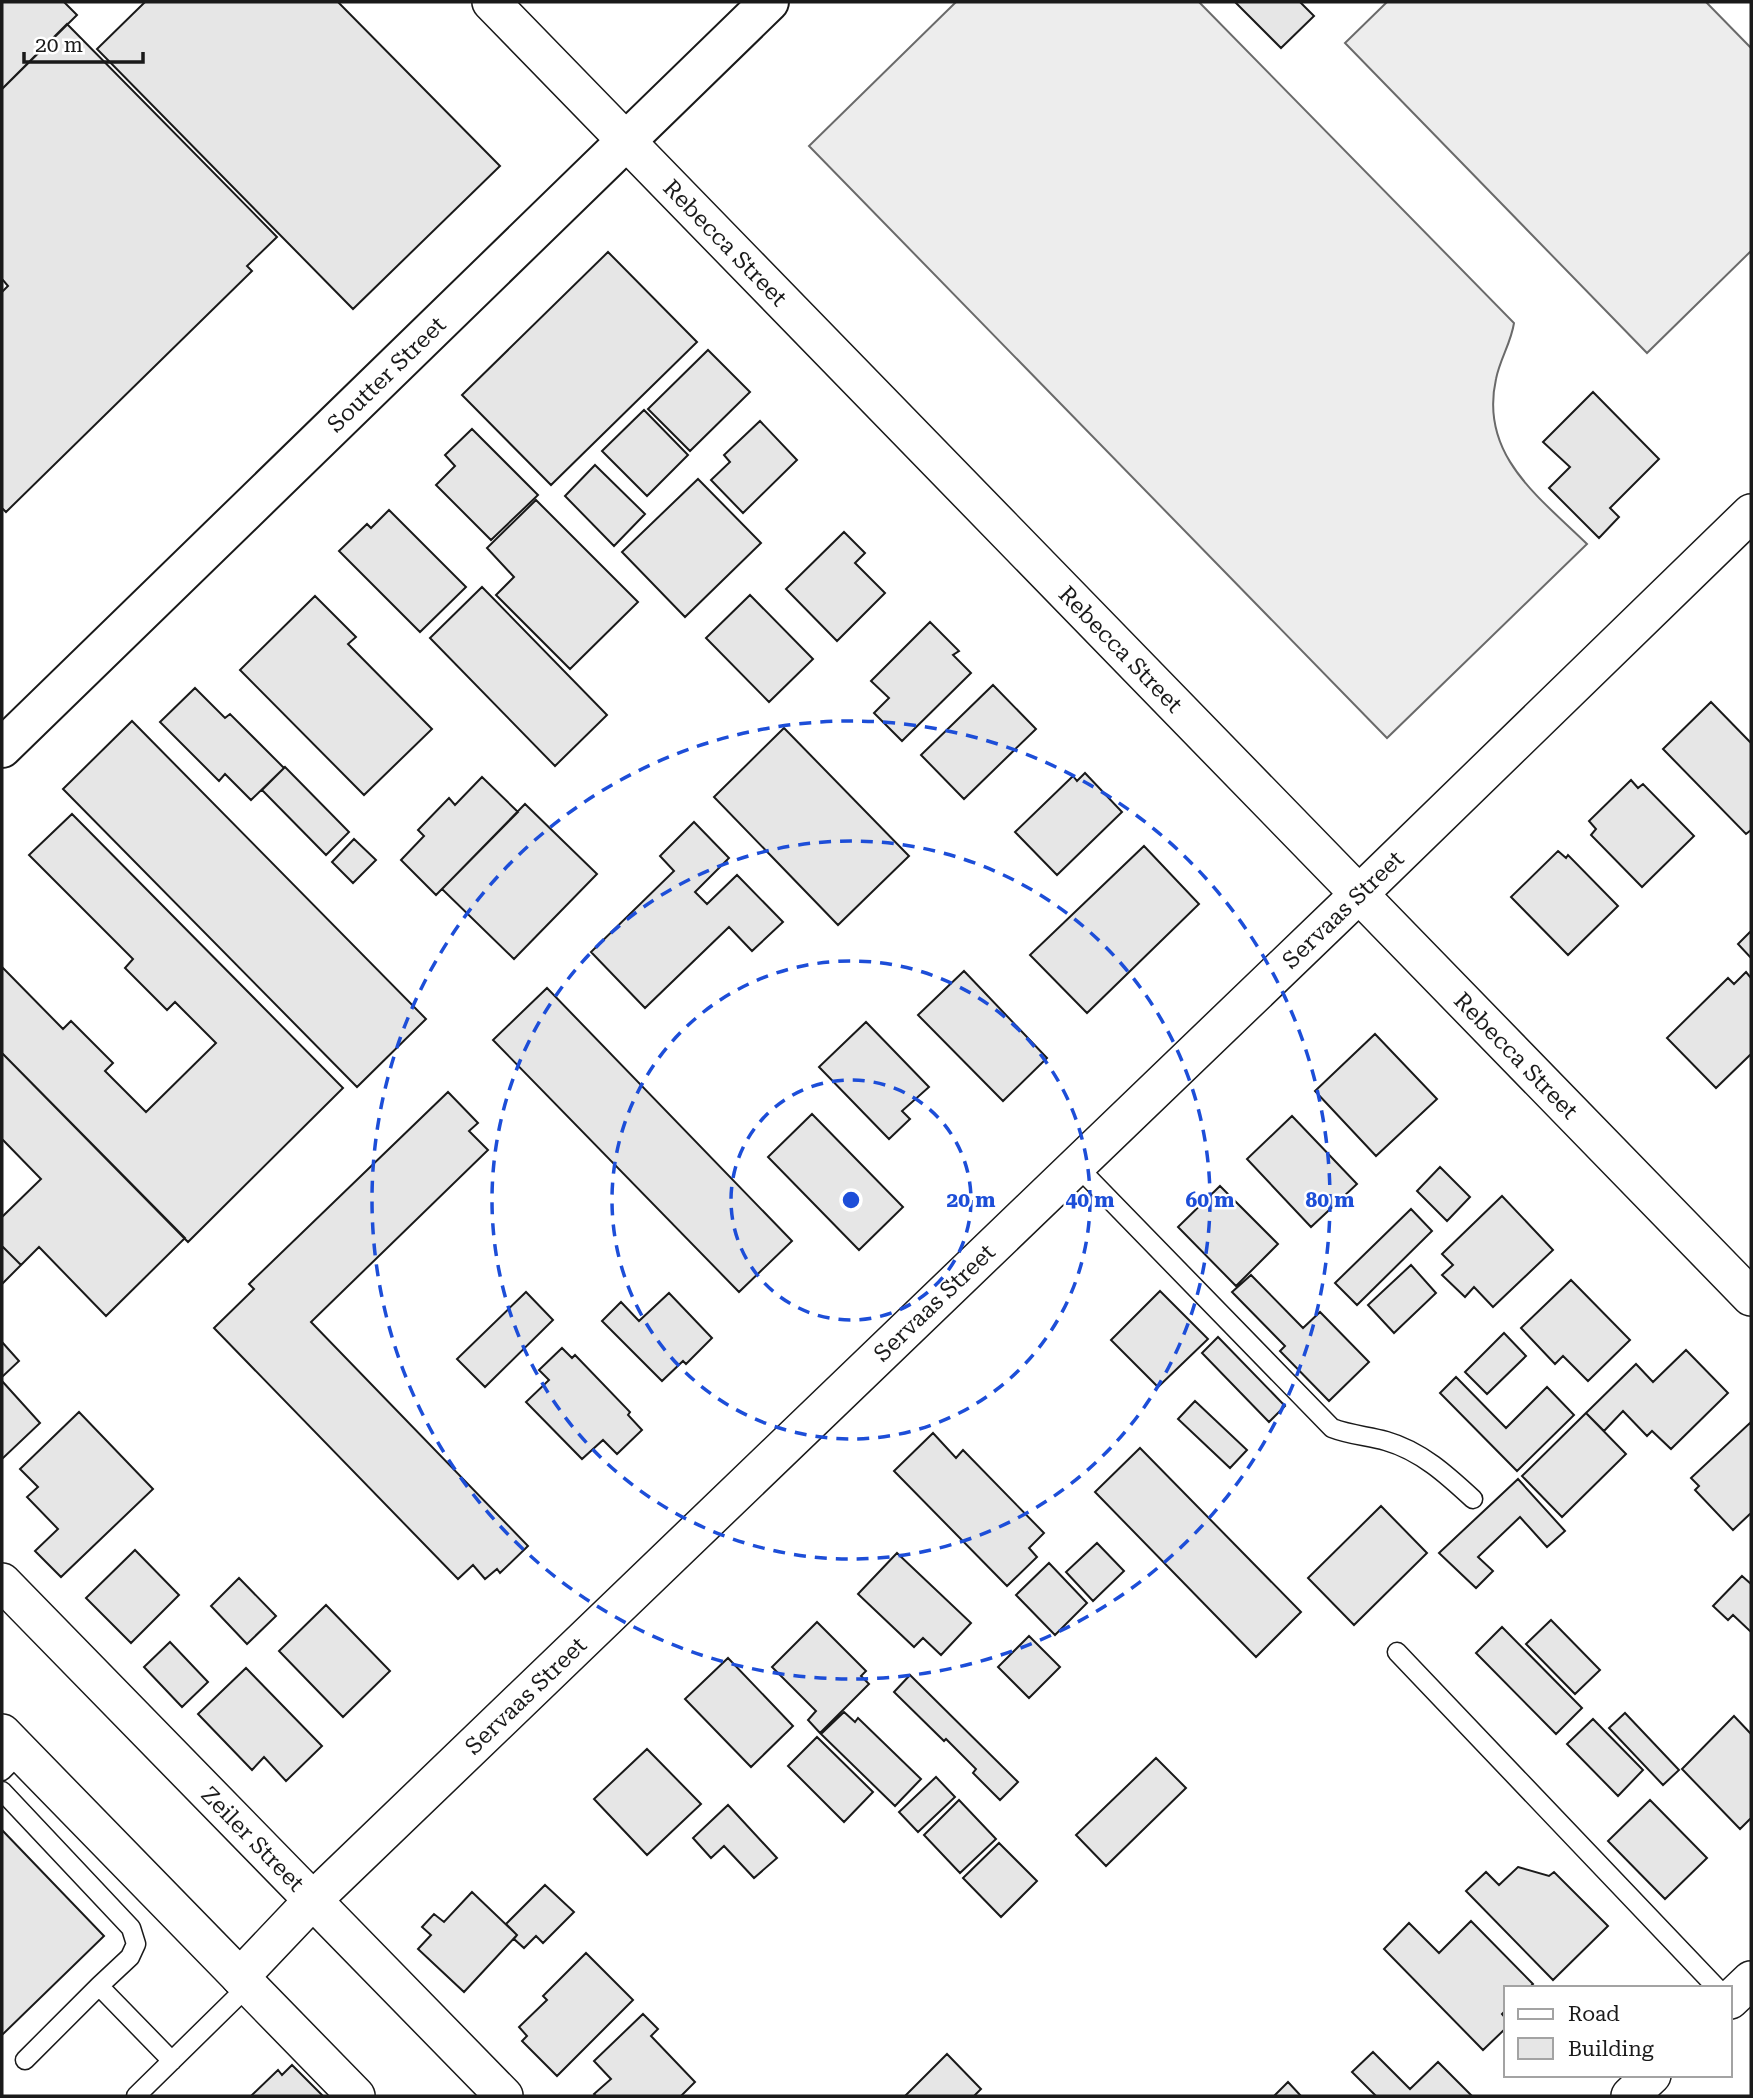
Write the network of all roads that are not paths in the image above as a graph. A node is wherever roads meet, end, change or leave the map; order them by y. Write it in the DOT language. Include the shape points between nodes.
graph roads {
  1 [pos="491,2"];
  2 [pos="769,2"];
  3 [pos="627,140"];
  4 [pos="1751,513"];
  5 [pos="2,748"];
  6 [pos="1358,895"];
  7 [pos="1076,1165"];
  8 [pos="1751,1297"];
  9 [pos="1473,1499"];
  10 [pos="2,1582"];
  11 [pos="1396,1652"];
  12 [pos="8,1752"];
  13 [pos="2,1791"];
  14 [pos="313,1900"];
  15 [pos="1751,1980"];
  16 [pos="244,1982"];
  17 [pos="99,1986"];
  18 [pos="1715,1986"];
  19 [pos="1732,1998"];
  20 [pos="25,2060"];
  21 [pos="172,2061"];
  22 [pos="1650,2077"];
  23 [pos="136,2096"];
  24 [pos="356,2096"];
  25 [pos="504,2096"];
  26 [pos="1630,2096"];
  1 -- 3 [label="street, Rebecca Street"];
  2 -- 3 [label="main road, Soutter Street"];
  3 -- 5 [label="main road, Soutter Street"];
  3 -- 6 [label="street, Rebecca Street"];
  4 -- 6 [label="street, Servaas Street"];
  6 -- 7 [label="street, Servaas Street"];
  6 -- 8 [label="street, Rebecca Street"];
  7 -- 9 [label="lane" via="1332,1428 1408,1448"];
  7 -- 14 [label="street, Servaas Street"];
  10 -- 14 [label="street, Zeiler Street"];
  11 -- 18 [label="lane"];
  12 -- 16 [label="street"];
  13 -- 17 [label="lane" via="131,1928 136,1944 130,1957"];
  14 -- 16 [label="street, Servaas Street"];
  14 -- 25 [label="street, Zeiler Street"];
  15 -- 19 [label="street"];
  16 -- 21 [label="lane"];
  16 -- 24 [label="street"];
  17 -- 20 [label="lane"];
  17 -- 21 [label="lane"];
  21 -- 23 [label="lane"];
  22 -- 26 [label="street"];
}
